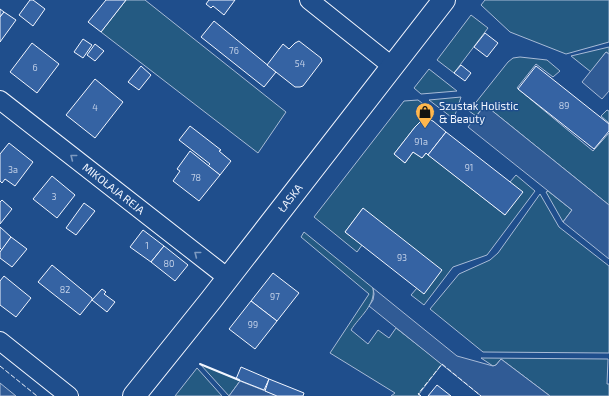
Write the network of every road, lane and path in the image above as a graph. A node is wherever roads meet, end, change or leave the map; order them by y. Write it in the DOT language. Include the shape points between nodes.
graph roads {
  1 [pos="310,0"];
  2 [pos="444,0"];
  3 [pos="393,67"];
  4 [pos="0,100"];
  5 [pos="228,278"];
  6 [pos="0,341"];
  7 [pos="69,396"];
  8 [pos="134,396"];
  1 -- 3 [label="street"];
  2 -- 3 [label="street, ŁASKA"];
  3 -- 5 [label="street, ŁASKA"];
  5 -- 4 [label="street, MIKOŁAJA REJA, one-way"];
  5 -- 8 [label="street, ŁASKA"];
  6 -- 7 [label="street"];
}
